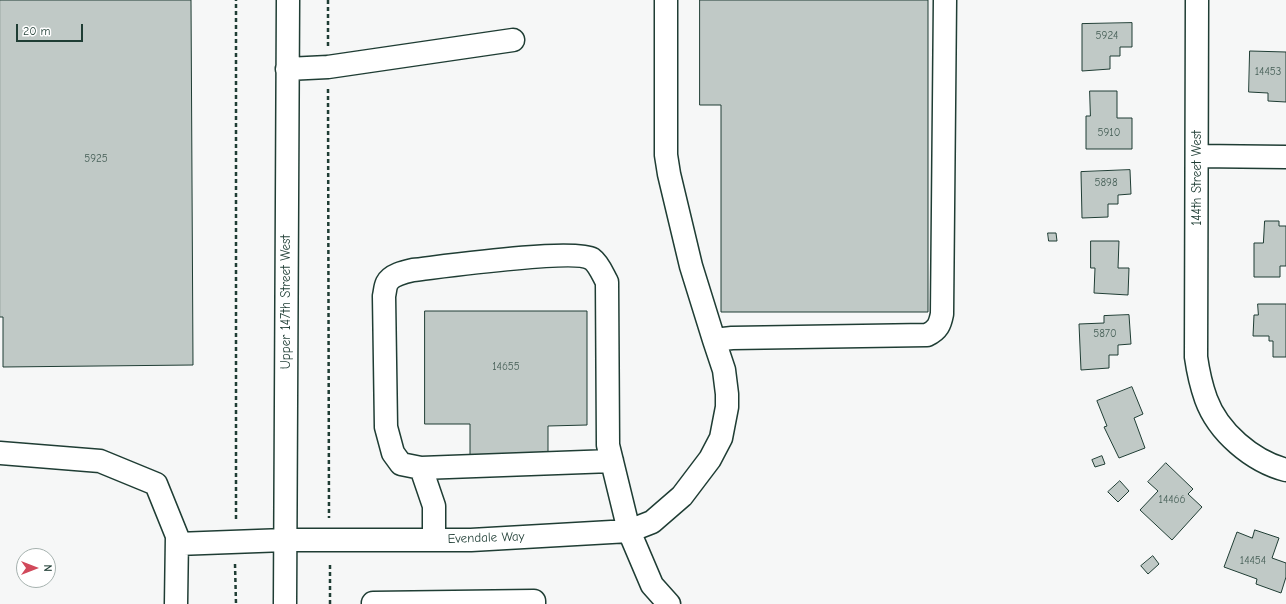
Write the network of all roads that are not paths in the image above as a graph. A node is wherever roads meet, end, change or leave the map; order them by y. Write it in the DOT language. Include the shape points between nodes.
graph roads {
  1 [pos="288,0"];
  2 [pos="666,0"];
  3 [pos="945,0"];
  4 [pos="1197,0"];
  5 [pos="512,40"];
  6 [pos="288,69"];
  7 [pos="1197,156"];
  8 [pos="1286,157"];
  9 [pos="714,340"];
  10 [pos="0,453"];
  11 [pos="612,460"];
  12 [pos="421,468"];
  13 [pos="1286,470"];
  14 [pos="629,531"];
  15 [pos="285,540"];
  16 [pos="434,540"];
  17 [pos="177,544"];
  18 [pos="176,604"];
  19 [pos="285,604"];
  20 [pos="373,604"];
  21 [pos="534,604"];
  22 [pos="669,604"];
  1 -- 6 [label="street, Upper 147th Street West"];
  2 -- 9 [label="street, Evendale Way" via="667,161 691,266"];
  3 -- 9 [label="street" via="942,314 938,329 927,335"];
  4 -- 7 [label="street, 144th Street West"];
  5 -- 6 [label="street" via="328,67"];
  6 -- 15 [label="street, Upper 147th Street West"];
  7 -- 8 [label="street"];
  7 -- 13 [label="street, 144th Street West" via="1198,373 1206,400 1220,423 1237,442 1253,455"];
  9 -- 14 [label="street, Evendale Way" via="724,370 727,394 721,438 710,459 682,496 652,522"];
  10 -- 17 [label="street" via="100,461 156,484 177,536"];
  11 -- 12 [label="street"];
  11 -- 12 [label="street" via="608,444 606,282 592,260 580,256 550,256 413,270 402,273 388,282 384,296 386,427 393,453 401,464"];
  11 -- 14 [label="street"];
  12 -- 16 [label="street" via="434,506"];
  14 -- 16 [label="street, Evendale Way"];
  14 -- 22 [label="street" via="652,585"];
  15 -- 16 [label="street, Evendale Way"];
  15 -- 17 [label="street, Evendale Way"];
  15 -- 19 [label="street, Upper 147th Street West"];
  17 -- 18 [label="street"];
  20 -- 21 [label="street" via="534,601"];
}
